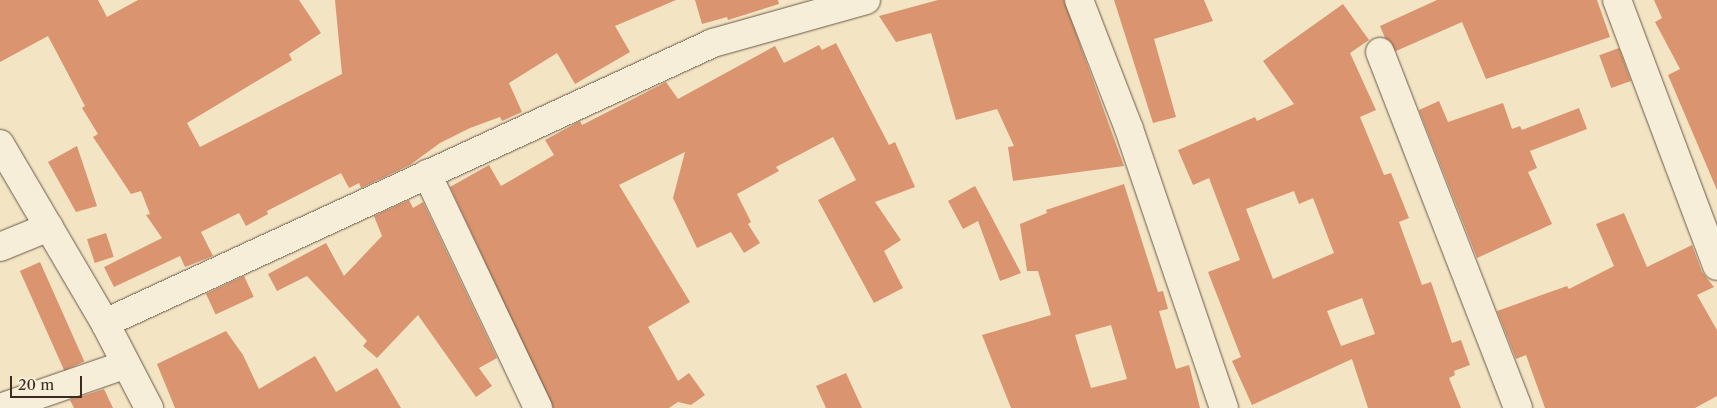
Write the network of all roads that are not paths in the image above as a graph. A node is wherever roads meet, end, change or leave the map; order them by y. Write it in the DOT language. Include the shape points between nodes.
graph roads {
  1 [pos="866,0"];
  2 [pos="1078,0"];
  3 [pos="1617,0"];
  4 [pos="1380,52"];
  5 [pos="0,144"];
  6 [pos="427,174"];
  7 [pos="49,227"];
  8 [pos="0,247"];
  9 [pos="1717,266"];
  10 [pos="105,323"];
  11 [pos="124,365"];
  12 [pos="0,408"];
  13 [pos="149,408"];
  14 [pos="538,408"];
  15 [pos="1224,408"];
  16 [pos="1518,408"];
  1 -- 6 [label="street" via="713,43"];
  2 -- 15 [label="street" via="1129,129"];
  3 -- 9 [label="street"];
  4 -- 16 [label="street"];
  5 -- 7 [label="street"];
  6 -- 10 [label="street"];
  6 -- 14 [label="street"];
  7 -- 8 [label="street"];
  7 -- 10 [label="street"];
  10 -- 11 [label="street"];
  11 -- 12 [label="street" via="64,389"];
  11 -- 13 [label="street"];
}
